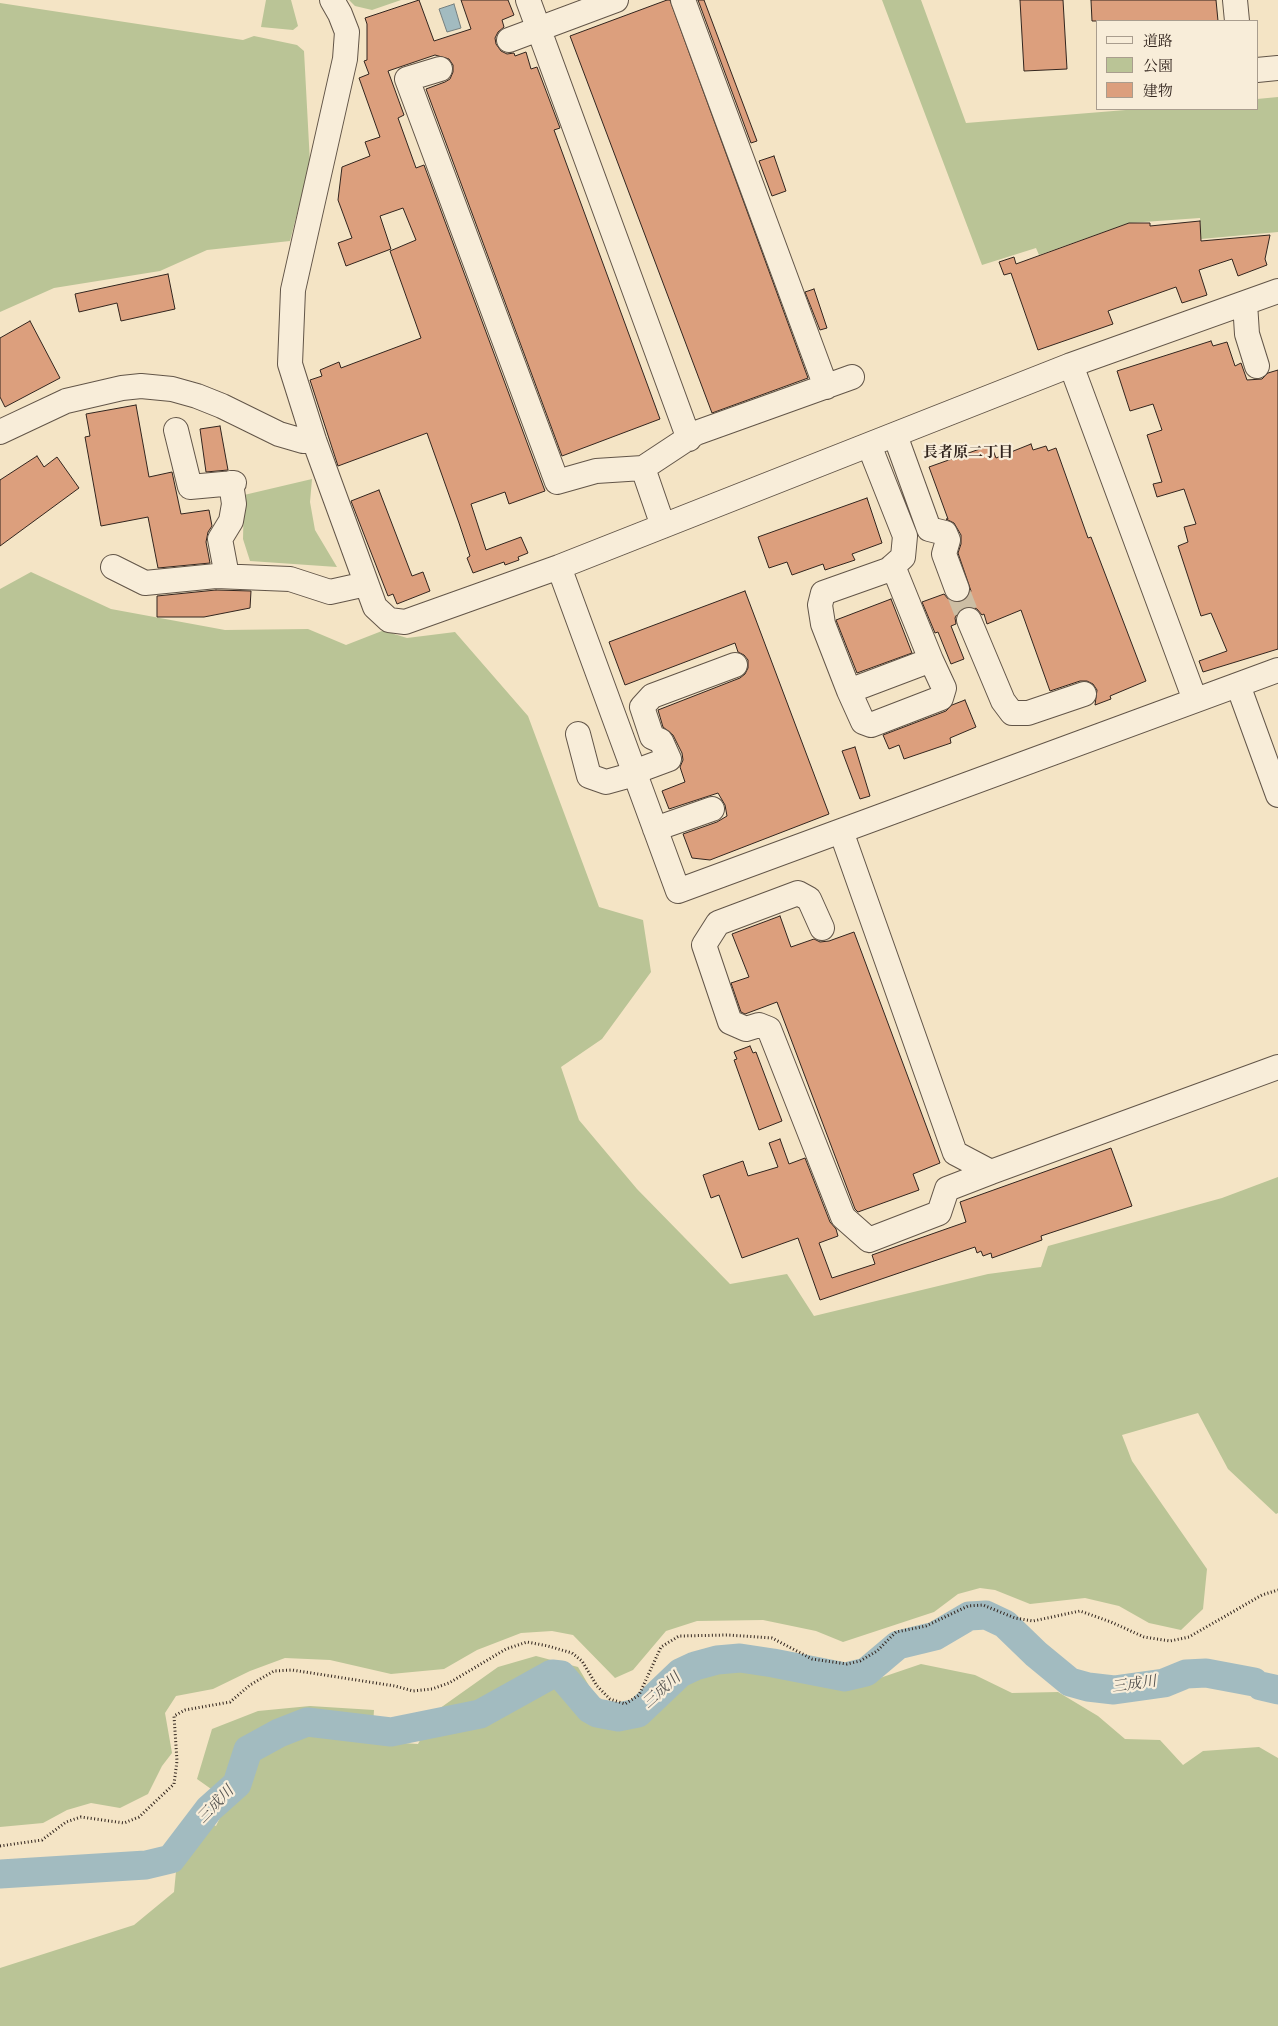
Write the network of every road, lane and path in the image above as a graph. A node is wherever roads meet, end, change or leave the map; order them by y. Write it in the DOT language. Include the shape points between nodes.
graph roads {
  1 [pos="332,0"];
  2 [pos="528,0"];
  3 [pos="616,0"];
  4 [pos="683,0"];
  5 [pos="1235,0"];
  6 [pos="1237,20"];
  7 [pos="539,28"];
  8 [pos="509,40"];
  9 [pos="1278,68"];
  10 [pos="440,69"];
  11 [pos="1258,70"];
  12 [pos="1278,291"];
  13 [pos="1245,303"];
  14 [pos="1071,365"];
  15 [pos="1257,366"];
  16 [pos="852,377"];
  17 [pos="826,387"];
  18 [pos="176,430"];
  19 [pos="0,432"];
  20 [pos="895,435"];
  21 [pos="689,438"];
  22 [pos="314,440"];
  23 [pos="869,445"];
  24 [pos="643,468"];
  25 [pos="663,526"];
  26 [pos="893,566"];
  27 [pos="113,567"];
  28 [pos="558,567"];
  29 [pos="227,576"];
  30 [pos="366,584"];
  31 [pos="957,589"];
  32 [pos="969,620"];
  33 [pos="931,660"];
  34 [pos="735,665"];
  35 [pos="1278,670"];
  36 [pos="1238,685"];
  37 [pos="849,691"];
  38 [pos="1084,694"];
  39 [pos="1195,700"];
  40 [pos="578,734"];
  41 [pos="634,773"];
  42 [pos="1278,794"];
  43 [pos="712,809"];
  44 [pos="655,829"];
  45 [pos="841,831"];
  46 [pos="822,928"];
  47 [pos="1278,1067"];
  48 [pos="991,1172"];
  49 [pos="1278,1590"];
  50 [pos="0,1846"];
  1 -- 22 [label="street" via="347,32 345,59 292,290 290,327 290,364"];
  2 -- 7 [label="street"];
  3 -- 7 [label="street"];
  4 -- 17 [label="street"];
  5 -- 6 [label="street"];
  7 -- 8 [label="street"];
  7 -- 21 [label="street"];
  9 -- 11 [label="street"];
  10 -- 24 [label="street" via="407,79 557,482 596,471"];
  12 -- 13 [label="street"];
  13 -- 14 [label="street"];
  13 -- 15 [label="street" via="1247,334"];
  14 -- 20 [label="street"];
  14 -- 39 [label="street"];
  16 -- 17 [label="street"];
  17 -- 21 [label="street"];
  18 -- 29 [label="street" via="190,487 232,483 234,504 231,521 220,539"];
  19 -- 22 [label="street" via="66,401 141,386 197,396 279,434 303,441"];
  20 -- 23 [label="street"];
  20 -- 31 [label="street" via="929,529 945,533 948,540 944,554"];
  21 -- 24 [label="street"];
  22 -- 30 [label="street"];
  23 -- 25 [label="street"];
  23 -- 26 [label="street" via="905,536 903,557"];
  24 -- 25 [label="street"];
  25 -- 28 [label="street"];
  26 -- 33 [label="street"];
  26 -- 37 [label="street" via="823,593 820,605 823,624"];
  27 -- 29 [label="street" via="145,582"];
  28 -- 30 [label="street" via="405,622 389,620 375,607"];
  28 -- 41 [label="street"];
  29 -- 30 [label="street" via="290,579 330,592"];
  32 -- 38 [label="street" via="1003,701 1012,713 1028,713"];
  33 -- 37 [label="street"];
  33 -- 37 [label="street" via="944,688 941,698 871,725 863,722"];
  34 -- 41 [label="street" via="652,696 642,706 652,736 661,741 668,759"];
  35 -- 36 [label="street"];
  36 -- 39 [label="street"];
  36 -- 42 [label="street"];
  39 -- 45 [label="street"];
  40 -- 41 [label="street" via="589,776 606,782"];
  41 -- 44 [label="street"];
  43 -- 44 [label="street"];
  44 -- 45 [label="street" via="678,891"];
  45 -- 48 [label="street" via="955,1153"];
  46 -- 48 [label="street" via="809,900 798,893 718,923 704,944 730,1022 746,1029 759,1025 769,1029 843,1217 869,1240 939,1213 947,1189"];
  47 -- 48 [label="street"];
  49 -- 50 [label="path" via="1262,1595 1188,1637 1170,1641 1144,1637 1080,1612 1032,1621 983,1606 968,1606 926,1626 896,1632 877,1651 847,1664 812,1659 772,1638 728,1634 678,1636 661,1647 639,1695 625,1704 610,1699 597,1686 582,1661 572,1653 527,1642 432,1689 413,1691 292,1670 274,1671 230,1702 185,1710 174,1716 177,1761 174,1784 139,1817 124,1824 80,1817 66,1822 42,1840"];
}
